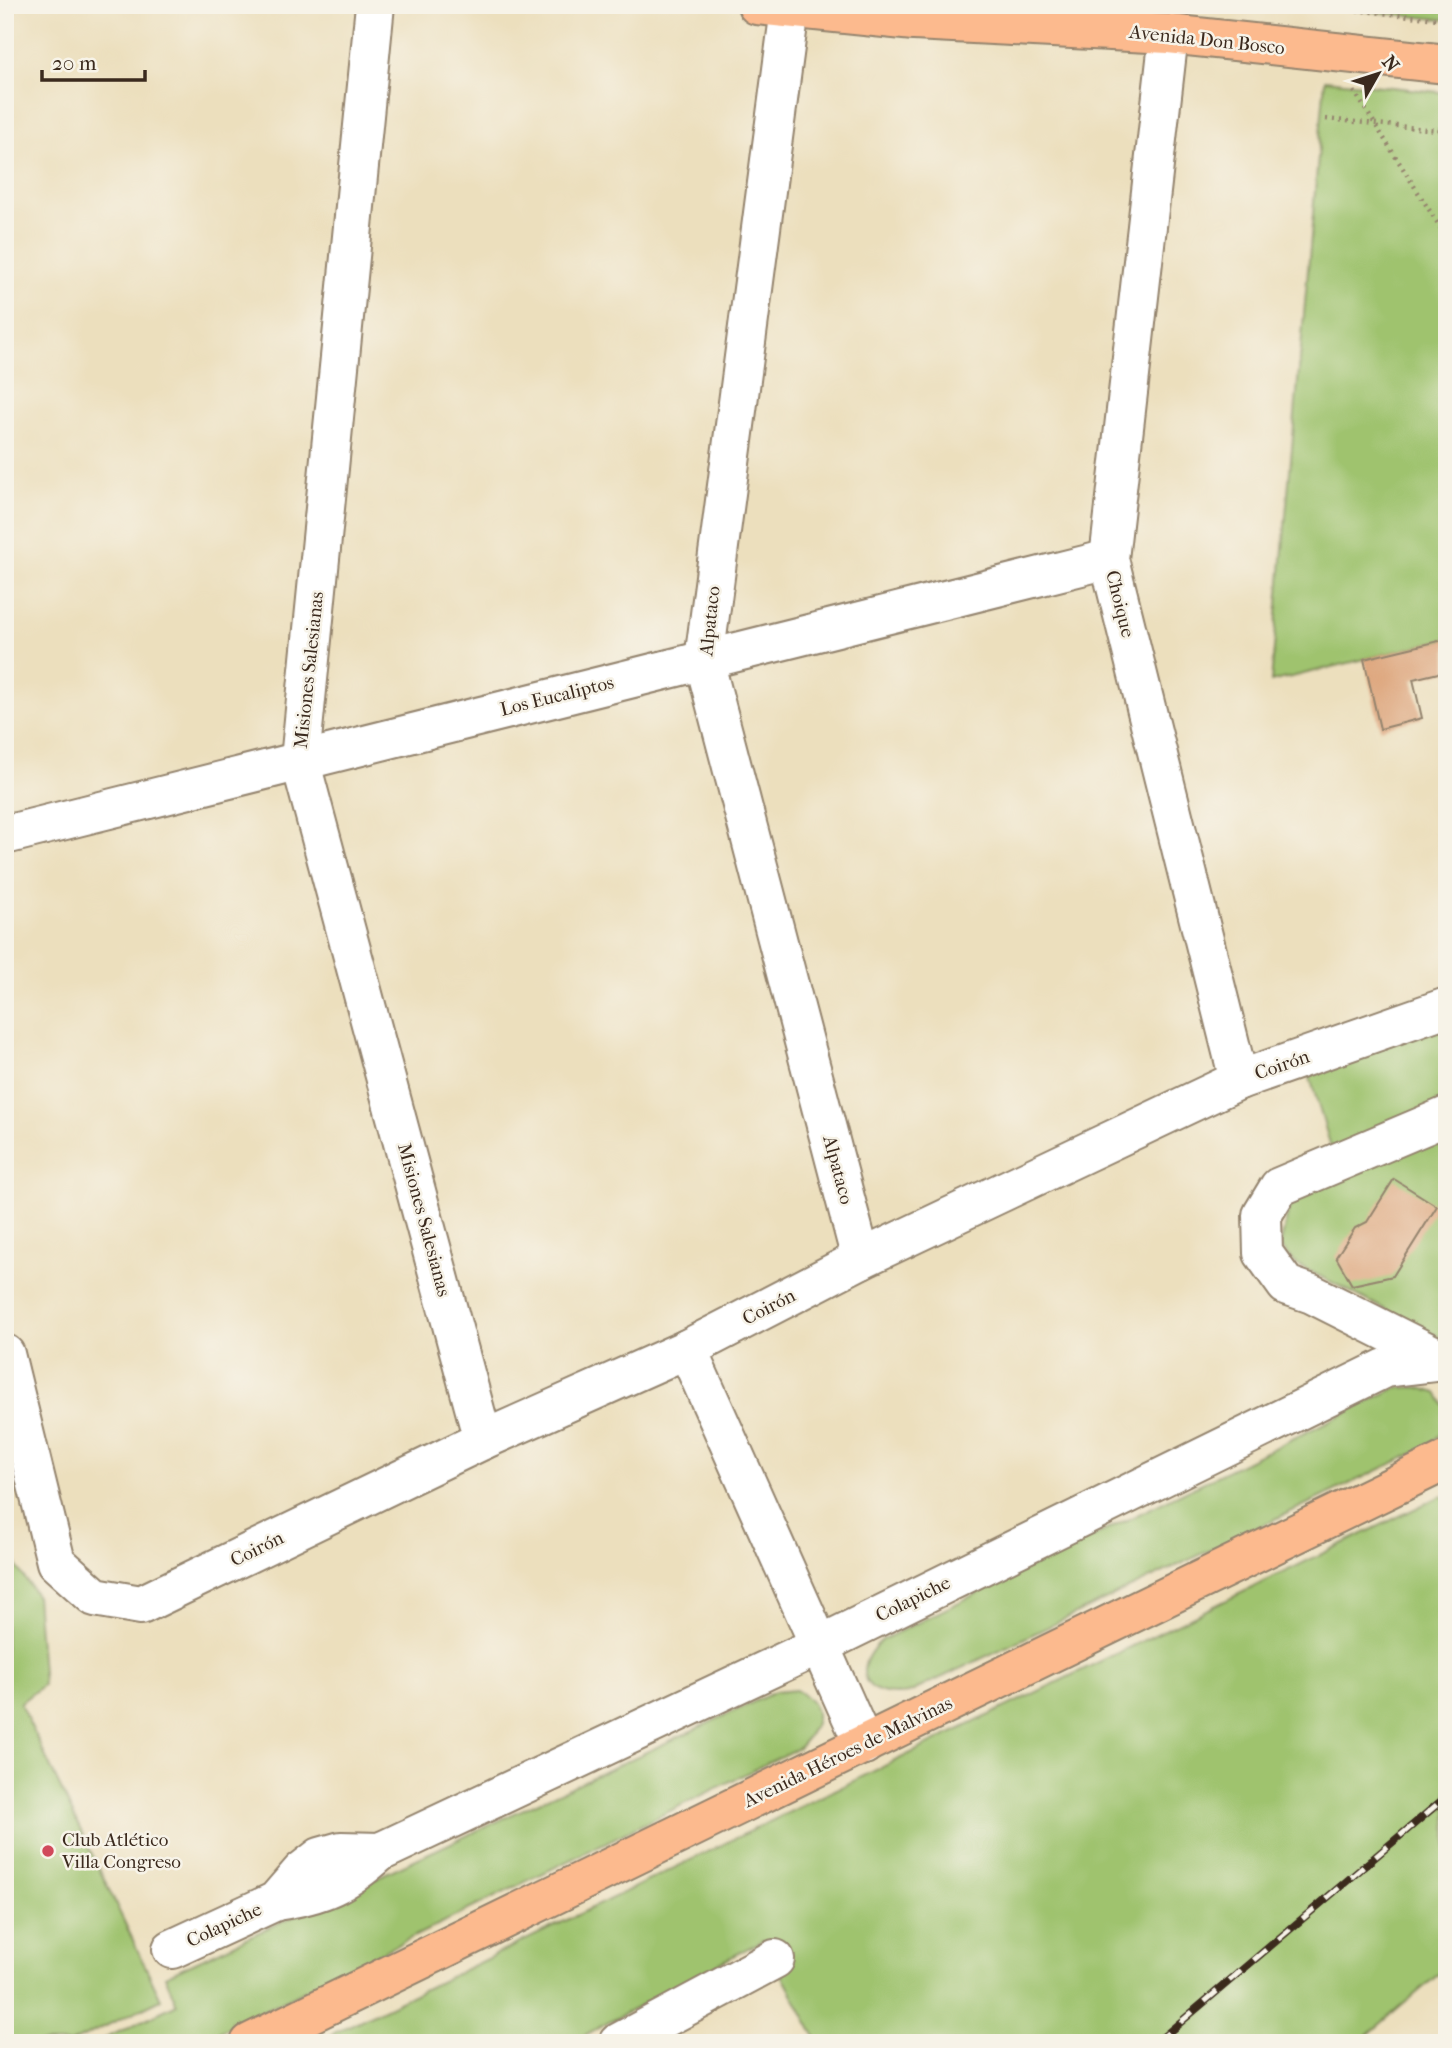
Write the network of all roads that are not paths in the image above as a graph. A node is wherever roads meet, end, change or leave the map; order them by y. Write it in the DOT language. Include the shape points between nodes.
graph roads {
  1 [pos="375,5"];
  2 [pos="774,7"];
  3 [pos="1169,34"];
  4 [pos="1447,64"];
  5 [pos="1109,559"];
  6 [pos="704,660"];
  7 [pos="300,760"];
  8 [pos="5,835"];
  9 [pos="1447,1007"];
  10 [pos="1239,1080"];
  11 [pos="1447,1116"];
  12 [pos="862,1259"];
  13 [pos="687,1349"];
  14 [pos="5,1354"];
  15 [pos="1446,1362"];
  16 [pos="483,1440"];
  17 [pos="1447,1460"];
  18 [pos="820,1645"];
  19 [pos="864,1745"];
  20 [pos="173,1949"];
  21 [pos="775,1959"];
  22 [pos="261,2040"];
  23 [pos="618,2043"];
  1 -- 7 [label="street, Misiones Salesianas"];
  2 -- 3 [label="main road, Avenida Don Bosco" via="914,21"];
  2 -- 6 [label="street, Alpataco"];
  3 -- 4 [label="main road, Avenida Don Bosco"];
  3 -- 5 [label="street, Choique"];
  5 -- 6 [label="street, Los Eucaliptos"];
  5 -- 10 [label="street, Choique"];
  6 -- 7 [label="street, Los Eucaliptos"];
  6 -- 12 [label="street, Alpataco"];
  7 -- 8 [label="street, Los Eucaliptos"];
  7 -- 16 [label="street, Misiones Salesianas"];
  9 -- 10 [label="street, Coirón"];
  10 -- 12 [label="street, Coirón"];
  11 -- 15 [label="street" via="1279,1187 1262,1215 1264,1253 1286,1285"];
  12 -- 13 [label="street, Coirón"];
  13 -- 16 [label="street, Coirón"];
  13 -- 18 [label="street"];
  14 -- 16 [label="street, Coirón" via="56,1562 95,1597 141,1605"];
  15 -- 18 [label="street, Colapiche" via="1385,1368"];
  17 -- 19 [label="main road, Avenida Héroes de Malvinas"];
  18 -- 19 [label="street"];
  18 -- 20 [label="street, Colapiche" via="380,1852 341,1851 320,1857 276,1901"];
  19 -- 22 [label="main road, Avenida Héroes de Malvinas"];
  21 -- 23 [label="street"];
}
